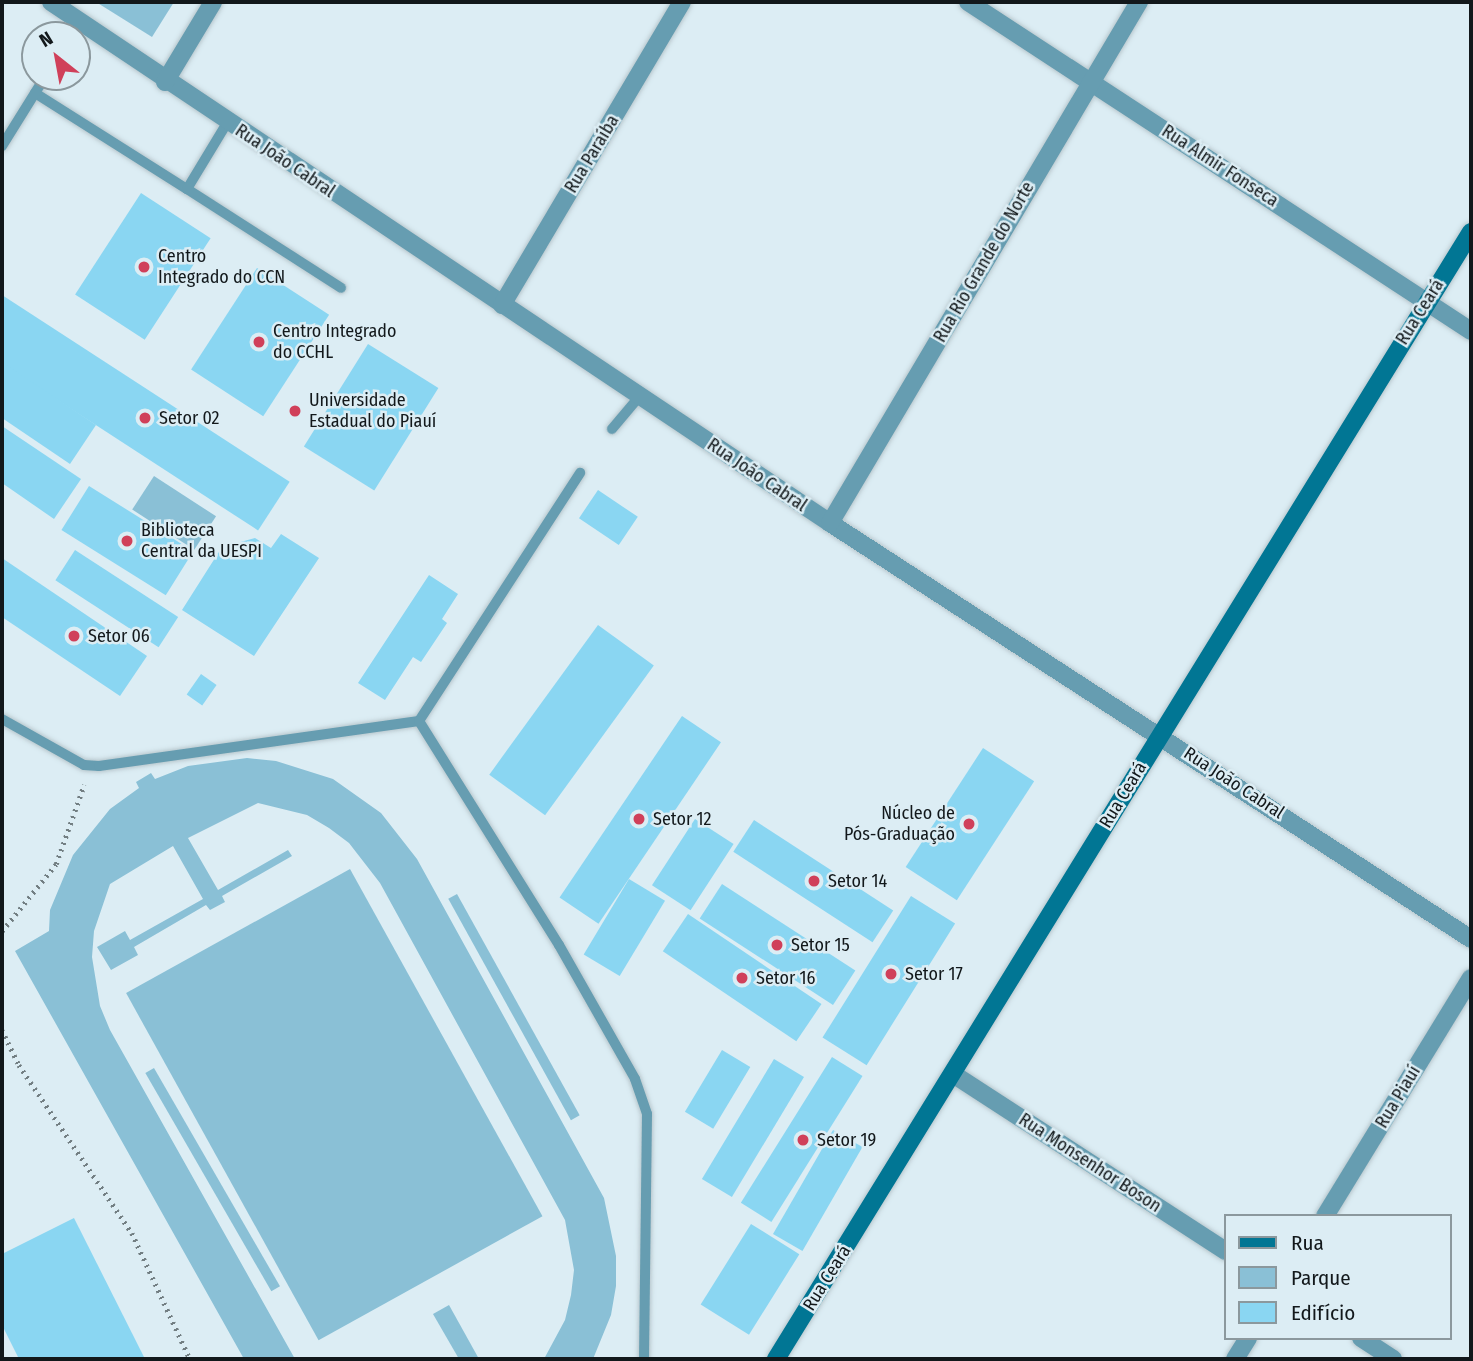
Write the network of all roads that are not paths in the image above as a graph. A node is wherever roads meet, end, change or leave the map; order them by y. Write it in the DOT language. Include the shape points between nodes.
graph roads {
  1 [pos="51,2"];
  2 [pos="213,2"];
  3 [pos="682,2"];
  4 [pos="968,2"];
  5 [pos="1139,2"];
  6 [pos="69,21"];
  7 [pos="91,38"];
  8 [pos="1090,80"];
  9 [pos="165,82"];
  10 [pos="35,93"];
  11 [pos="227,122"];
  12 [pos="2,146"];
  13 [pos="187,189"];
  14 [pos="1471,232"];
  15 [pos="341,288"];
  16 [pos="1427,302"];
  17 [pos="502,305"];
  18 [pos="1471,331"];
  19 [pos="639,397"];
  20 [pos="612,429"];
  21 [pos="580,473"];
  22 [pos="830,523"];
  23 [pos="2,719"];
  24 [pos="419,721"];
  25 [pos="1159,734"];
  26 [pos="1471,939"];
  27 [pos="1471,978"];
  28 [pos="953,1074"];
  29 [pos="1326,1214"];
  30 [pos="1224,1250"];
  31 [pos="1247,1340"];
  32 [pos="1364,1340"];
  33 [pos="643,1359"];
  34 [pos="776,1359"];
  35 [pos="1235,1359"];
  36 [pos="1393,1359"];
  1 -- 6 [label="street, Rua João Cabral"];
  2 -- 9 [label="street"];
  3 -- 17 [label="street, Rua Paraíba"];
  4 -- 8 [label="street, Rua Almir Fonseca"];
  5 -- 8 [label="street, Rua Rio Grande do Norte"];
  7 -- 9 [label="street, Rua João Cabral"];
  8 -- 16 [label="street, Rua Almir Fonseca"];
  8 -- 22 [label="street, Rua Rio Grande do Norte"];
  9 -- 11 [label="street, Rua João Cabral"];
  10 -- 12 [label="lane"];
  10 -- 13 [label="lane"];
  11 -- 13 [label="lane"];
  11 -- 17 [label="street, Rua João Cabral"];
  13 -- 15 [label="lane"];
  14 -- 16 [label="street, Rua Ceará"];
  16 -- 18 [label="street, Rua Almir Fonseca"];
  16 -- 25 [label="street, Rua Ceará"];
  17 -- 19 [label="street, Rua João Cabral"];
  19 -- 20 [label="lane"];
  19 -- 22 [label="street, Rua João Cabral"];
  21 -- 24 [label="lane"];
  22 -- 25 [label="street, Rua João Cabral"];
  23 -- 24 [label="lane" via="84,765 99,766"];
  24 -- 33 [label="lane" via="559,945 635,1079 647,1114"];
  25 -- 26 [label="street, Rua João Cabral"];
  25 -- 28 [label="street, Rua Ceará"];
  27 -- 29 [label="street, Rua Piauí"];
  28 -- 30 [label="street, Rua Monsenhor Boson"];
  28 -- 34 [label="street, Rua Ceará"];
  31 -- 35 [label="street"];
  32 -- 36 [label="street"];
}
